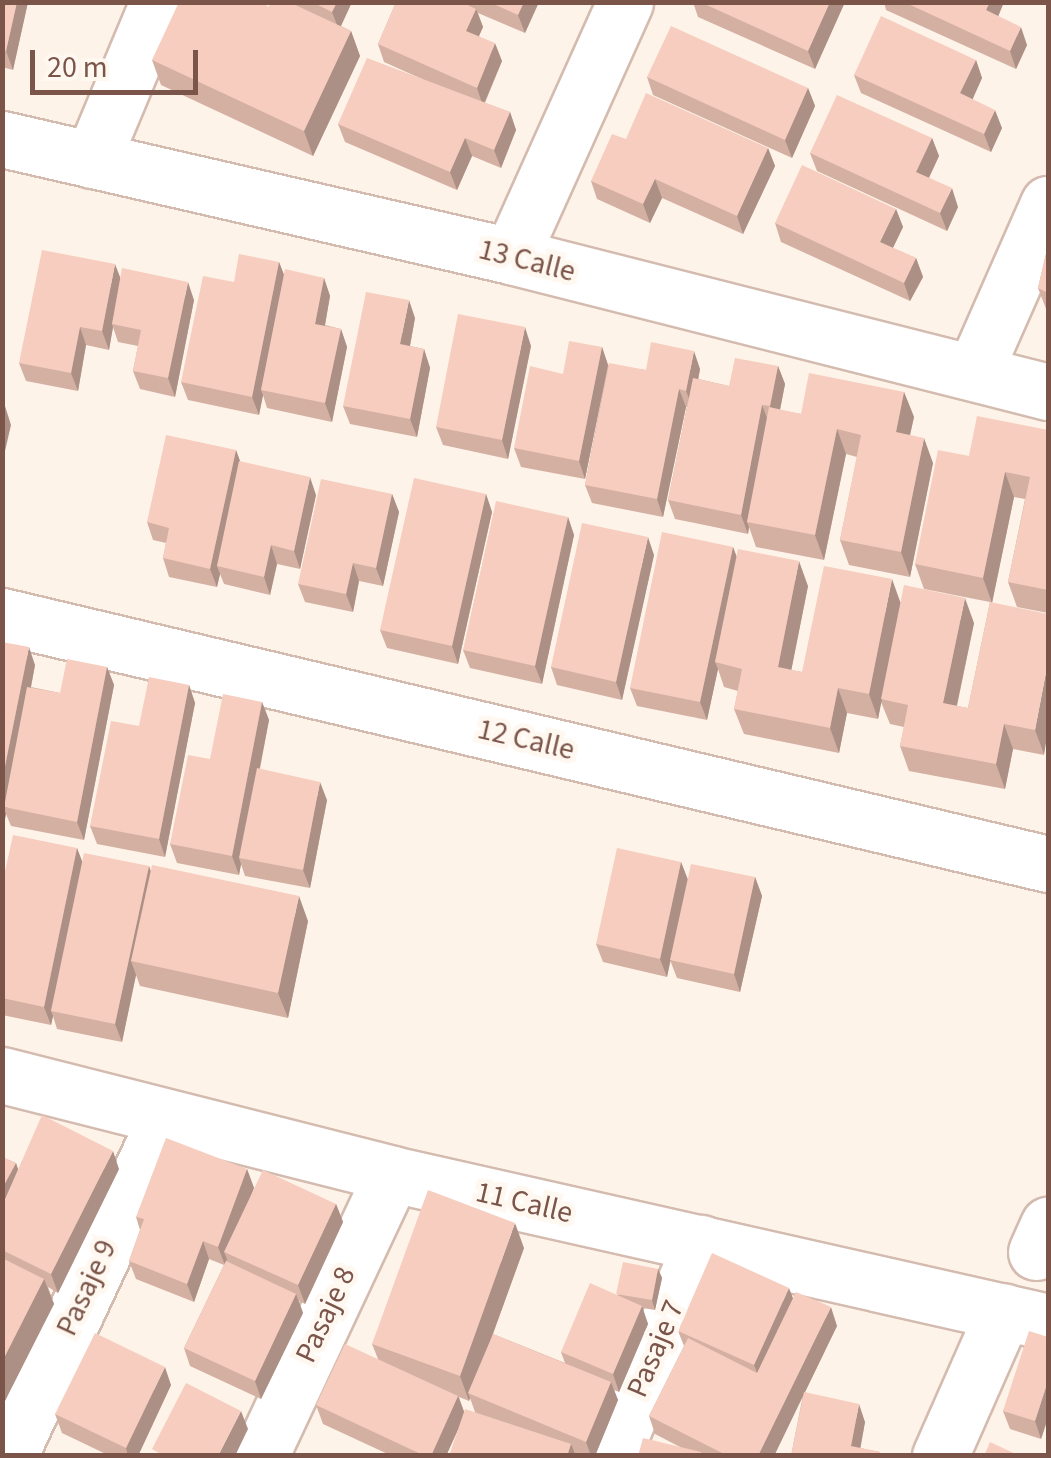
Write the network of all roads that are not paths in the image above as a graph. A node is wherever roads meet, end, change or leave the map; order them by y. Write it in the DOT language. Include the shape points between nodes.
graph roads {
  1 [pos="158,2"];
  2 [pos="624,2"];
  3 [pos="2,138"];
  4 [pos="92,160"];
  5 [pos="1048,204"];
  6 [pos="511,256"];
  7 [pos="974,372"];
  8 [pos="1048,392"];
  9 [pos="2,616"];
  10 [pos="1048,864"];
  11 [pos="2,1075"];
  12 [pos="165,1120"];
  13 [pos="392,1174"];
  14 [pos="701,1243"];
  15 [pos="1026,1317"];
  16 [pos="10,1456"];
  17 [pos="260,1456"];
  18 [pos="612,1456"];
  19 [pos="940,1456"];
  1 -- 4 [label="street"];
  2 -- 6 [label="street"];
  3 -- 4 [label="street, 13 Calle"];
  4 -- 6 [label="street, 13 Calle"];
  5 -- 7 [label="street"];
  6 -- 7 [label="street, 13 Calle"];
  7 -- 8 [label="street, 13 Calle"];
  9 -- 10 [label="street, 12 Calle"];
  11 -- 12 [label="street, 11 Calle"];
  12 -- 13 [label="street, 11 Calle"];
  12 -- 16 [label="street, Pasaje 9"];
  13 -- 14 [label="street, 11 Calle"];
  13 -- 17 [label="street, Pasaje 8"];
  14 -- 15 [label="street, 11 Calle"];
  14 -- 18 [label="street, Pasaje 7"];
  15 -- 19 [label="street"];
}
